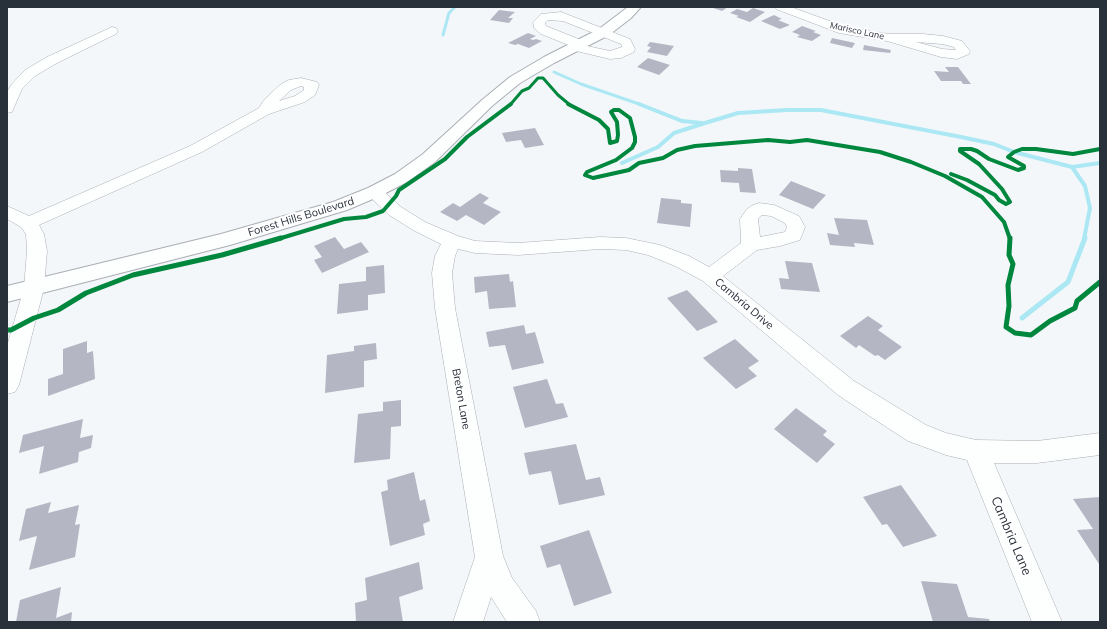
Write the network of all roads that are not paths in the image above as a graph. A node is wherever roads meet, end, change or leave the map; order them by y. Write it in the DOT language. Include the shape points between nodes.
graph roads {
  1 [pos="635,7"];
  2 [pos="780,7"];
  3 [pos="112,31"];
  4 [pos="604,32"];
  5 [pos="889,38"];
  6 [pos="579,46"];
  7 [pos="7,109"];
  8 [pos="264,111"];
  9 [pos="374,192"];
  10 [pos="7,212"];
  11 [pos="28,223"];
  12 [pos="452,241"];
  13 [pos="751,245"];
  14 [pos="710,276"];
  15 [pos="34,288"];
  16 [pos="7,294"];
  17 [pos="7,385"];
  18 [pos="1100,444"];
  19 [pos="976,451"];
  20 [pos="489,557"];
  21 [pos="468,622"];
  22 [pos="525,622"];
  23 [pos="1047,622"];
  1 -- 4 [label="main road, Forest Hills Boulevard"];
  2 -- 5 [label="street, Marisco Lane" via="843,30"];
  3 -- 7 [label="street" via="30,73 16,88"];
  4 -- 6 [label="main road, Forest Hills Boulevard"];
  4 -- 6 [label="street" via="626,42 629,49 610,55"];
  4 -- 6 [label="street" via="561,16 545,17 539,22 540,28 545,32"];
  6 -- 9 [label="main road, Forest Hills Boulevard" via="548,60 515,80 429,158 401,178"];
  8 -- 11 [label="street" via="196,149"];
  9 -- 12 [label="street, Cambria Drive" via="395,211 419,226"];
  9 -- 15 [label="main road, Forest Hills Boulevard" via="340,206 230,238"];
  10 -- 11 [label="street"];
  11 -- 15 [label="street" via="35,234 38,250"];
  12 -- 14 [label="street, Cambria Drive" via="475,247 510,249 600,243 626,244 653,250 682,261"];
  12 -- 20 [label="street, Breton Lane" via="445,256 442,273 445,308"];
  13 -- 14 [label="street"];
  14 -- 19 [label="street, Cambria Drive" via="846,388 879,410 917,433 946,444"];
  15 -- 16 [label="main road, Forest Hills Boulevard"];
  15 -- 17 [label="street"];
  18 -- 19 [label="street, Cambria Drive" via="1037,452"];
  19 -- 23 [label="street, Cambria Lane"];
  20 -- 21 [label="street, Breton Lane"];
  20 -- 22 [label="street, Breton Lane" via="502,588"];
}
